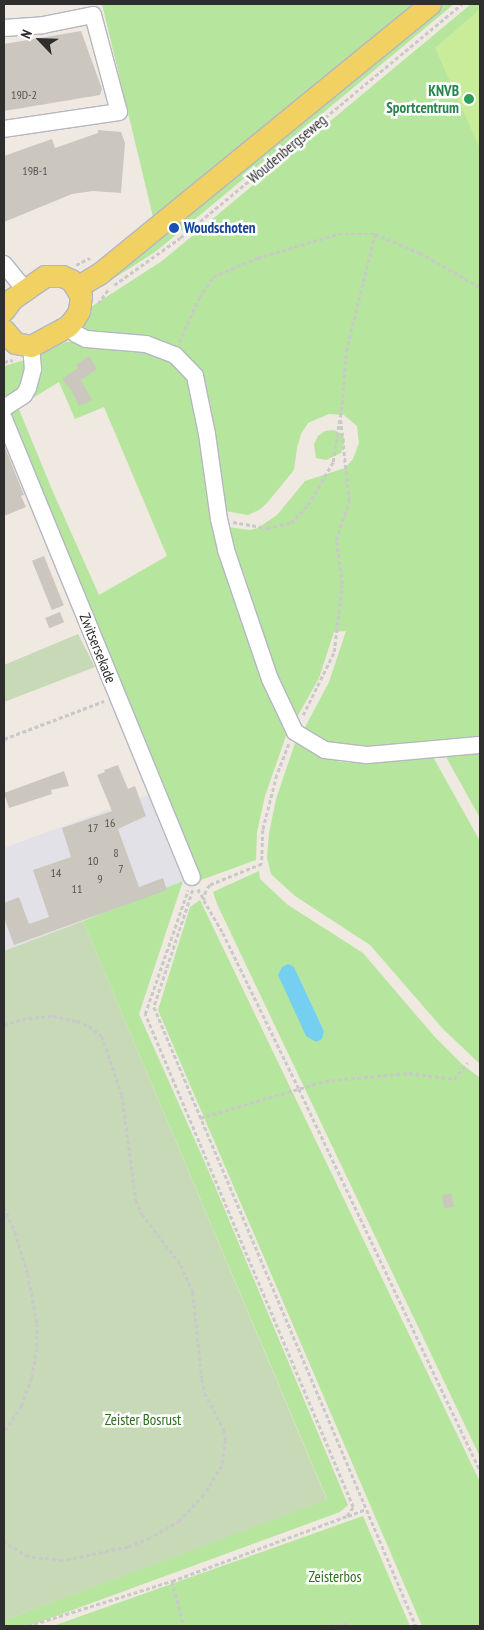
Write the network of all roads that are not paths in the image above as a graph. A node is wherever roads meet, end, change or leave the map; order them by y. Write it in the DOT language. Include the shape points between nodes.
graph roads {
  1 [pos="430,4"];
  2 [pos="4,28"];
  3 [pos="4,130"];
  4 [pos="4,264"];
  5 [pos="77,287"];
  6 [pos="24,290"];
  7 [pos="4,310"];
  8 [pos="68,326"];
  9 [pos="4,333"];
  10 [pos="31,346"];
  11 [pos="4,408"];
  12 [pos="4,420"];
  13 [pos="480,745"];
  14 [pos="192,877"];
  1 -- 5 [label="main road, Woudenbergseweg" via="99,274"];
  2 -- 3 [label="street" via="93,16 119,112"];
  4 -- 6 [label="street"];
  5 -- 6 [label="main road" via="70,280 53,275 45,276"];
  5 -- 8 [label="main road" via="81,303 79,312"];
  6 -- 7 [label="main road"];
  8 -- 10 [label="main road"];
  8 -- 13 [label="street" via="86,339 146,344 175,355 195,376 226,550 270,679 295,732 325,750 367,755"];
  9 -- 10 [label="main road" via="15,343"];
  10 -- 11 [label="street" via="33,369 28,388 24,395"];
  12 -- 14 [label="street, Zwitsersekade"];
}
